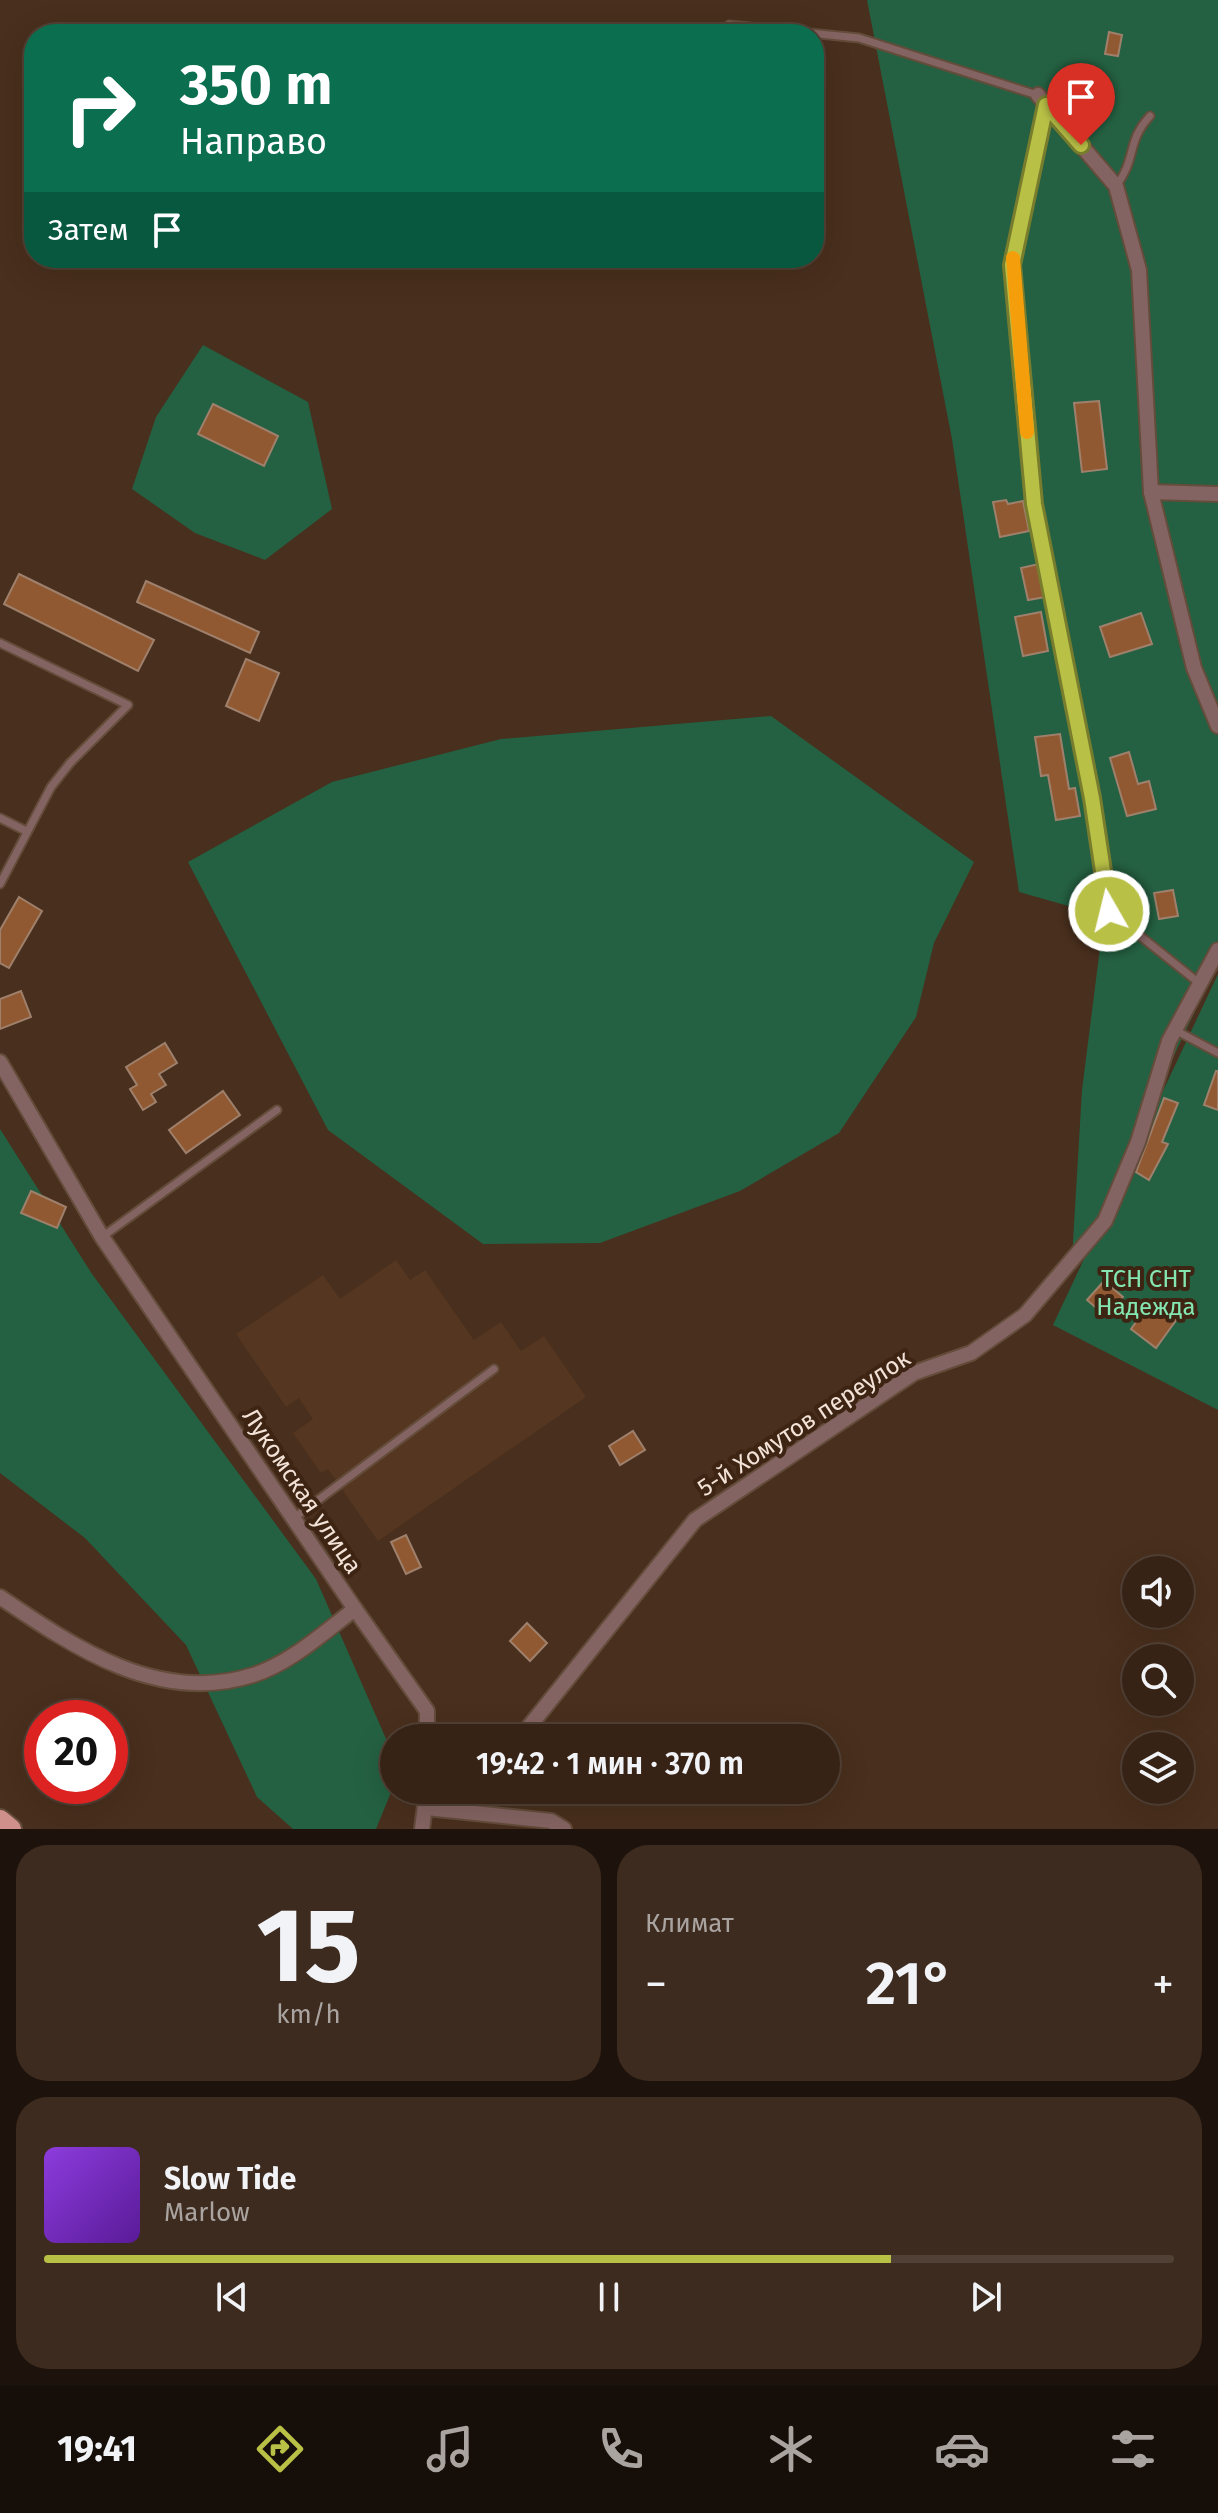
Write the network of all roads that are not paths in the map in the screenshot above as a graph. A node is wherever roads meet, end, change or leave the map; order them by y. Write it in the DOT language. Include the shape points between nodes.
graph roads {
  1 [pos="824,34"];
  2 [pos="1042,100"];
  3 [pos="1150,116"];
  4 [pos="1116,186"];
  5 [pos="1151,492"];
  6 [pos="1218,494"];
  7 [pos="0,643"];
  8 [pos="1218,726"];
  9 [pos="0,818"];
  10 [pos="26,831"];
  11 [pos="0,884"];
  12 [pos="1218,950"];
  13 [pos="1200,983"];
  14 [pos="1175,1030"];
  15 [pos="1218,1053"];
  16 [pos="0,1062"];
  17 [pos="277,1110"];
  18 [pos="102,1237"];
  19 [pos="494,1369"];
  20 [pos="294,1518"];
  21 [pos="0,1597"];
  22 [pos="355,1609"];
  23 [pos="427,1724"];
  24 [pos="531,1724"];
  25 [pos="427,1804"];
  26 [pos="467,1804"];
  27 [pos="427,1808"];
  28 [pos="461,1811"];
  29 [pos="0,1820"];
  30 [pos="11,1829"];
  31 [pos="422,1829"];
  32 [pos="564,1829"];
  1 -- 2 [label="lane" via="859,38"];
  2 -- 4 [label="street"];
  2 -- 13 [label="lane" via="1012,265 1034,504 1109,911"];
  3 -- 4 [label="lane" via="1134,133 1130,168"];
  4 -- 5 [label="street" via="1139,270"];
  5 -- 6 [label="street"];
  5 -- 8 [label="street" via="1194,668"];
  7 -- 10 [label="lane" via="128,705 70,763"];
  9 -- 10 [label="lane"];
  10 -- 11 [label="lane"];
  12 -- 13 [label="street, 5-й Хомутов переулок"];
  13 -- 14 [label="street, 5-й Хомутов переулок"];
  14 -- 15 [label="lane"];
  14 -- 24 [label="street, 5-й Хомутов переулок" via="1105,1221 1025,1315 971,1353 914,1373 695,1520"];
  16 -- 18 [label="street, Лукомская улица"];
  17 -- 18 [label="lane"];
  18 -- 20 [label="street, Лукомская улица"];
  19 -- 20 [label="lane"];
  20 -- 22 [label="street, Лукомская улица"];
  21 -- 22 [label="street, Лукомская улица" via="118,1667 185,1686 254,1675 295,1653"];
  22 -- 23 [label="street" via="427,1711"];
  25 -- 27 [label="street"];
  26 -- 28 [label="street"];
  27 -- 28 [label="street"];
  27 -- 31 [label="street"];
  28 -- 32 [label="street" via="551,1821"];
  29 -- 30 [label="main road"];
}
